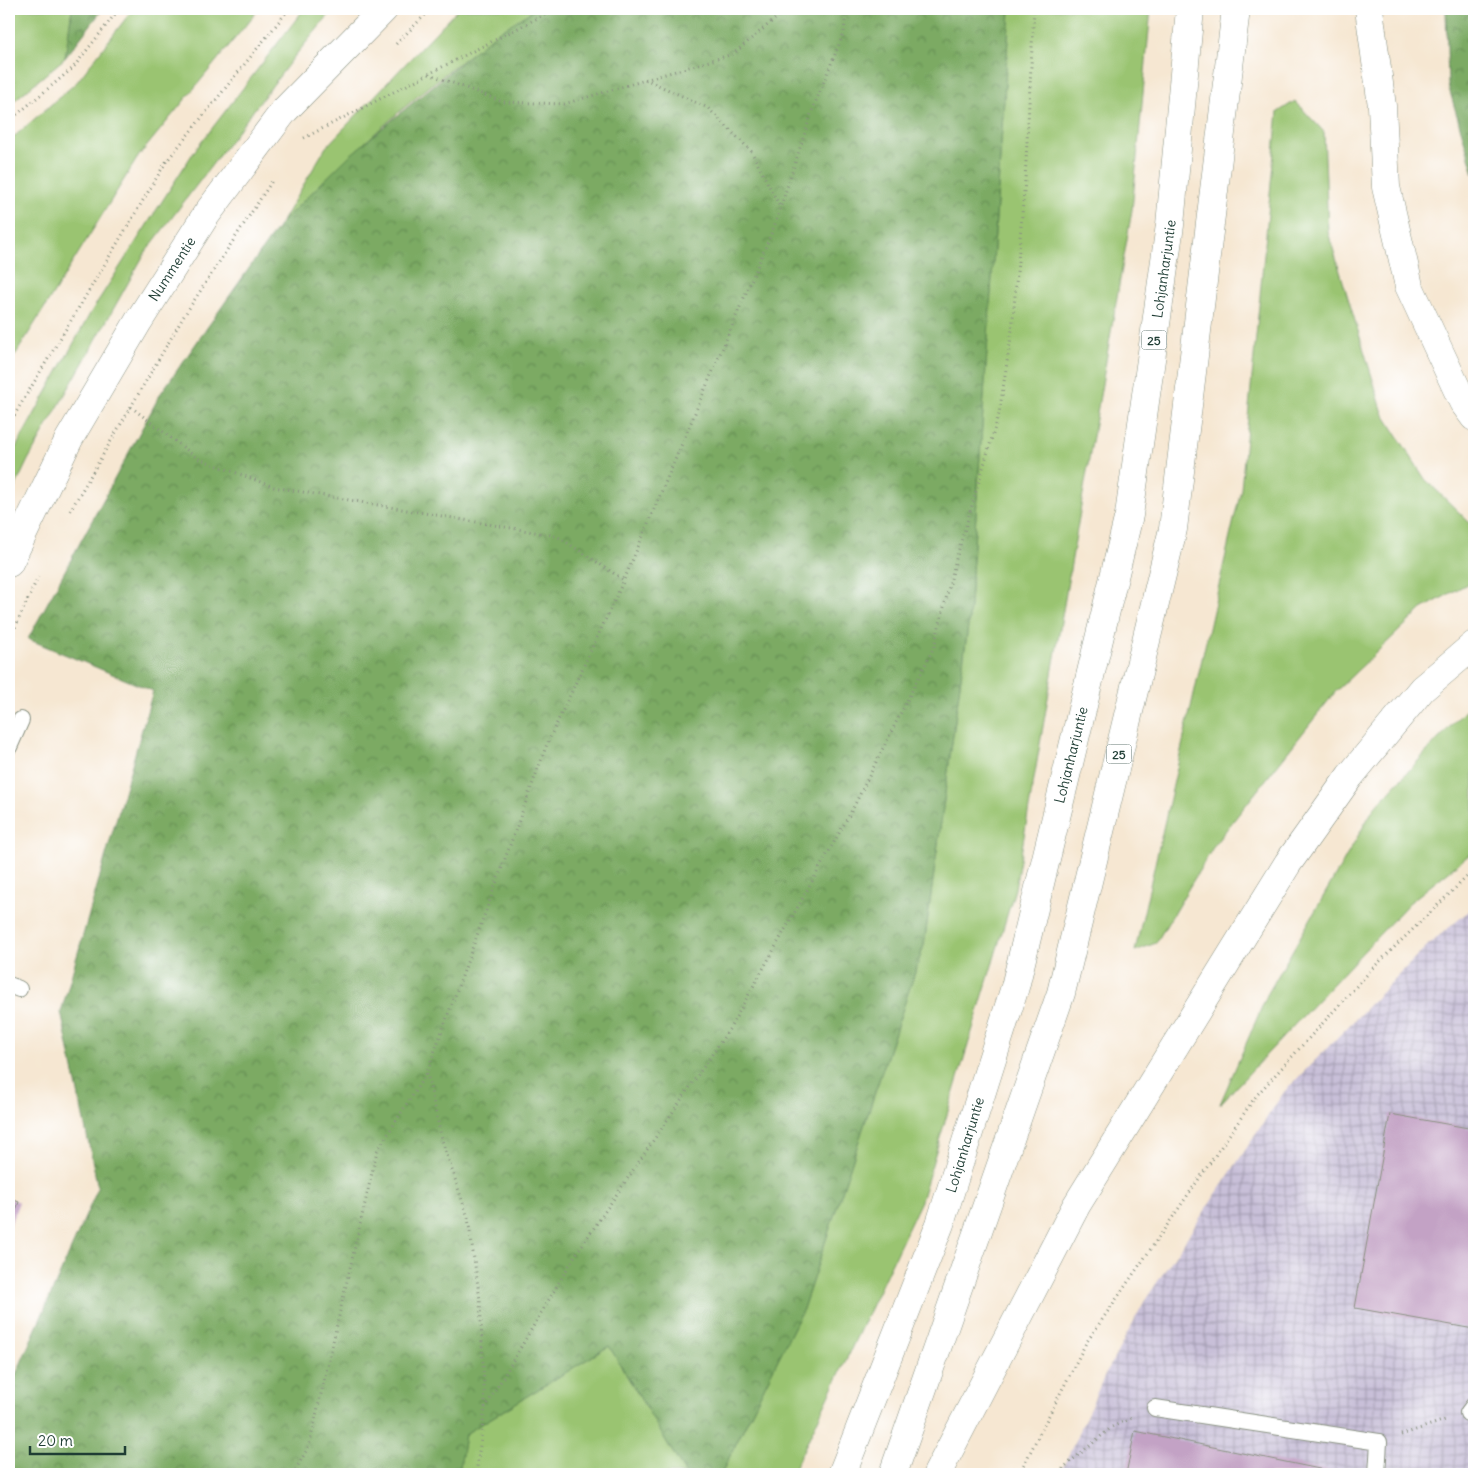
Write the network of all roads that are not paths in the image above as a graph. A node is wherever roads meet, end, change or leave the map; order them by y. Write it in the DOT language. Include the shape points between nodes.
graph roads {
  1 [pos="384,9"];
  2 [pos="1190,9"];
  3 [pos="1236,9"];
  4 [pos="1369,9"];
  5 [pos="1474,417"];
  6 [pos="9,563"];
  7 [pos="1474,645"];
  8 [pos="21,720"];
  9 [pos="9,747"];
  10 [pos="1155,1408"];
  11 [pos="842,1474"];
  12 [pos="893,1474"];
  13 [pos="937,1474"];
  14 [pos="1377,1474"];
  1 -- 6 [label="main road, Nummentie" via="284,112 206,215 69,439"];
  2 -- 11 [label="main road, Lohjanharjuntie / 25" via="1170,225 1124,534 1015,987 940,1224"];
  3 -- 12 [label="main road, 25" via="1173,529 1061,993"];
  4 -- 5 [label="main road" via="1382,106 1386,187 1409,286 1454,384"];
  7 -- 13 [label="main road" via="1422,689 1350,776 1288,864 1076,1206"];
  8 -- 9 [label="lane"];
  10 -- 14 [label="lane" via="1379,1442"];
}
